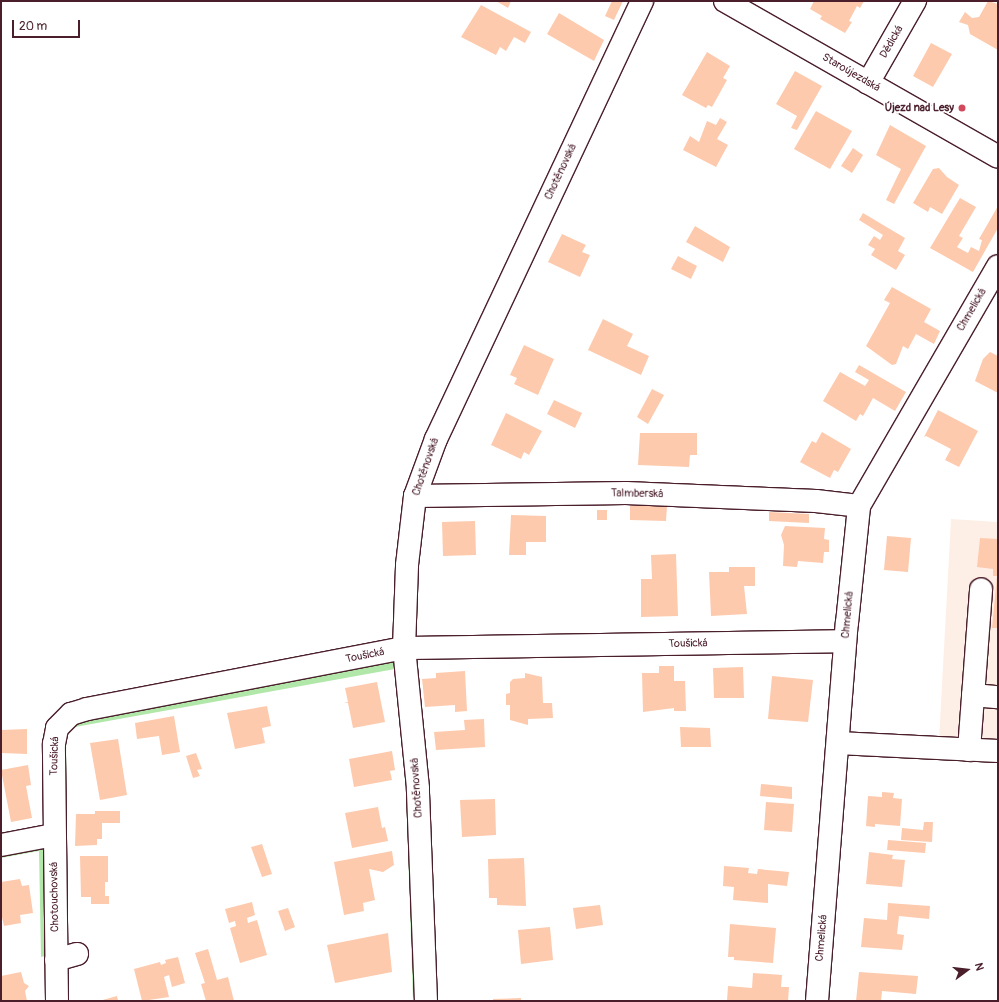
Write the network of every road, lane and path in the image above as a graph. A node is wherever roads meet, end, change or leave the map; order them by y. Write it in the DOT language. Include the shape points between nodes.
graph roads {
  1 [pos="642,1"];
  2 [pos="725,1"];
  3 [pos="915,1"];
  4 [pos="868,83"];
  5 [pos="998,157"];
  6 [pos="998,266"];
  7 [pos="415,496"];
  8 [pos="859,506"];
  9 [pos="981,589"];
  10 [pos="845,641"];
  11 [pos="404,648"];
  12 [pos="973,695"];
  13 [pos="998,697"];
  14 [pos="838,743"];
  15 [pos="969,750"];
  16 [pos="998,751"];
  17 [pos="54,835"];
  18 [pos="1,845"];
  19 [pos="57,1001"];
  20 [pos="426,1001"];
  21 [pos="817,1001"];
  1 -- 7 [label="street, Chotěnovská" via="436,438"];
  2 -- 4 [label="street, Staroújezdská"];
  3 -- 4 [label="street, Dědická"];
  4 -- 5 [label="street, Staroújezdská"];
  6 -- 8 [label="street, Chmelická"];
  7 -- 8 [label="street, Talmberská" via="626,493 816,501"];
  7 -- 11 [label="street, Chotěnovská" via="407,565"];
  8 -- 10 [label="street, Chmelická"];
  9 -- 12 [label="street"];
  10 -- 11 [label="street, Toušická"];
  10 -- 14 [label="street, Chmelická"];
  11 -- 17 [label="street, Toušická" via="71,714 57,728 54,744"];
  11 -- 20 [label="street, Chotěnovská" via="418,788"];
  12 -- 13 [label="street"];
  12 -- 15 [label="street"];
  14 -- 15 [label="street"];
  14 -- 21 [label="street, Chmelická"];
  15 -- 16 [label="street"];
  17 -- 18 [label="street"];
  17 -- 19 [label="street, Chotouchovská" via="67,957"];
}
